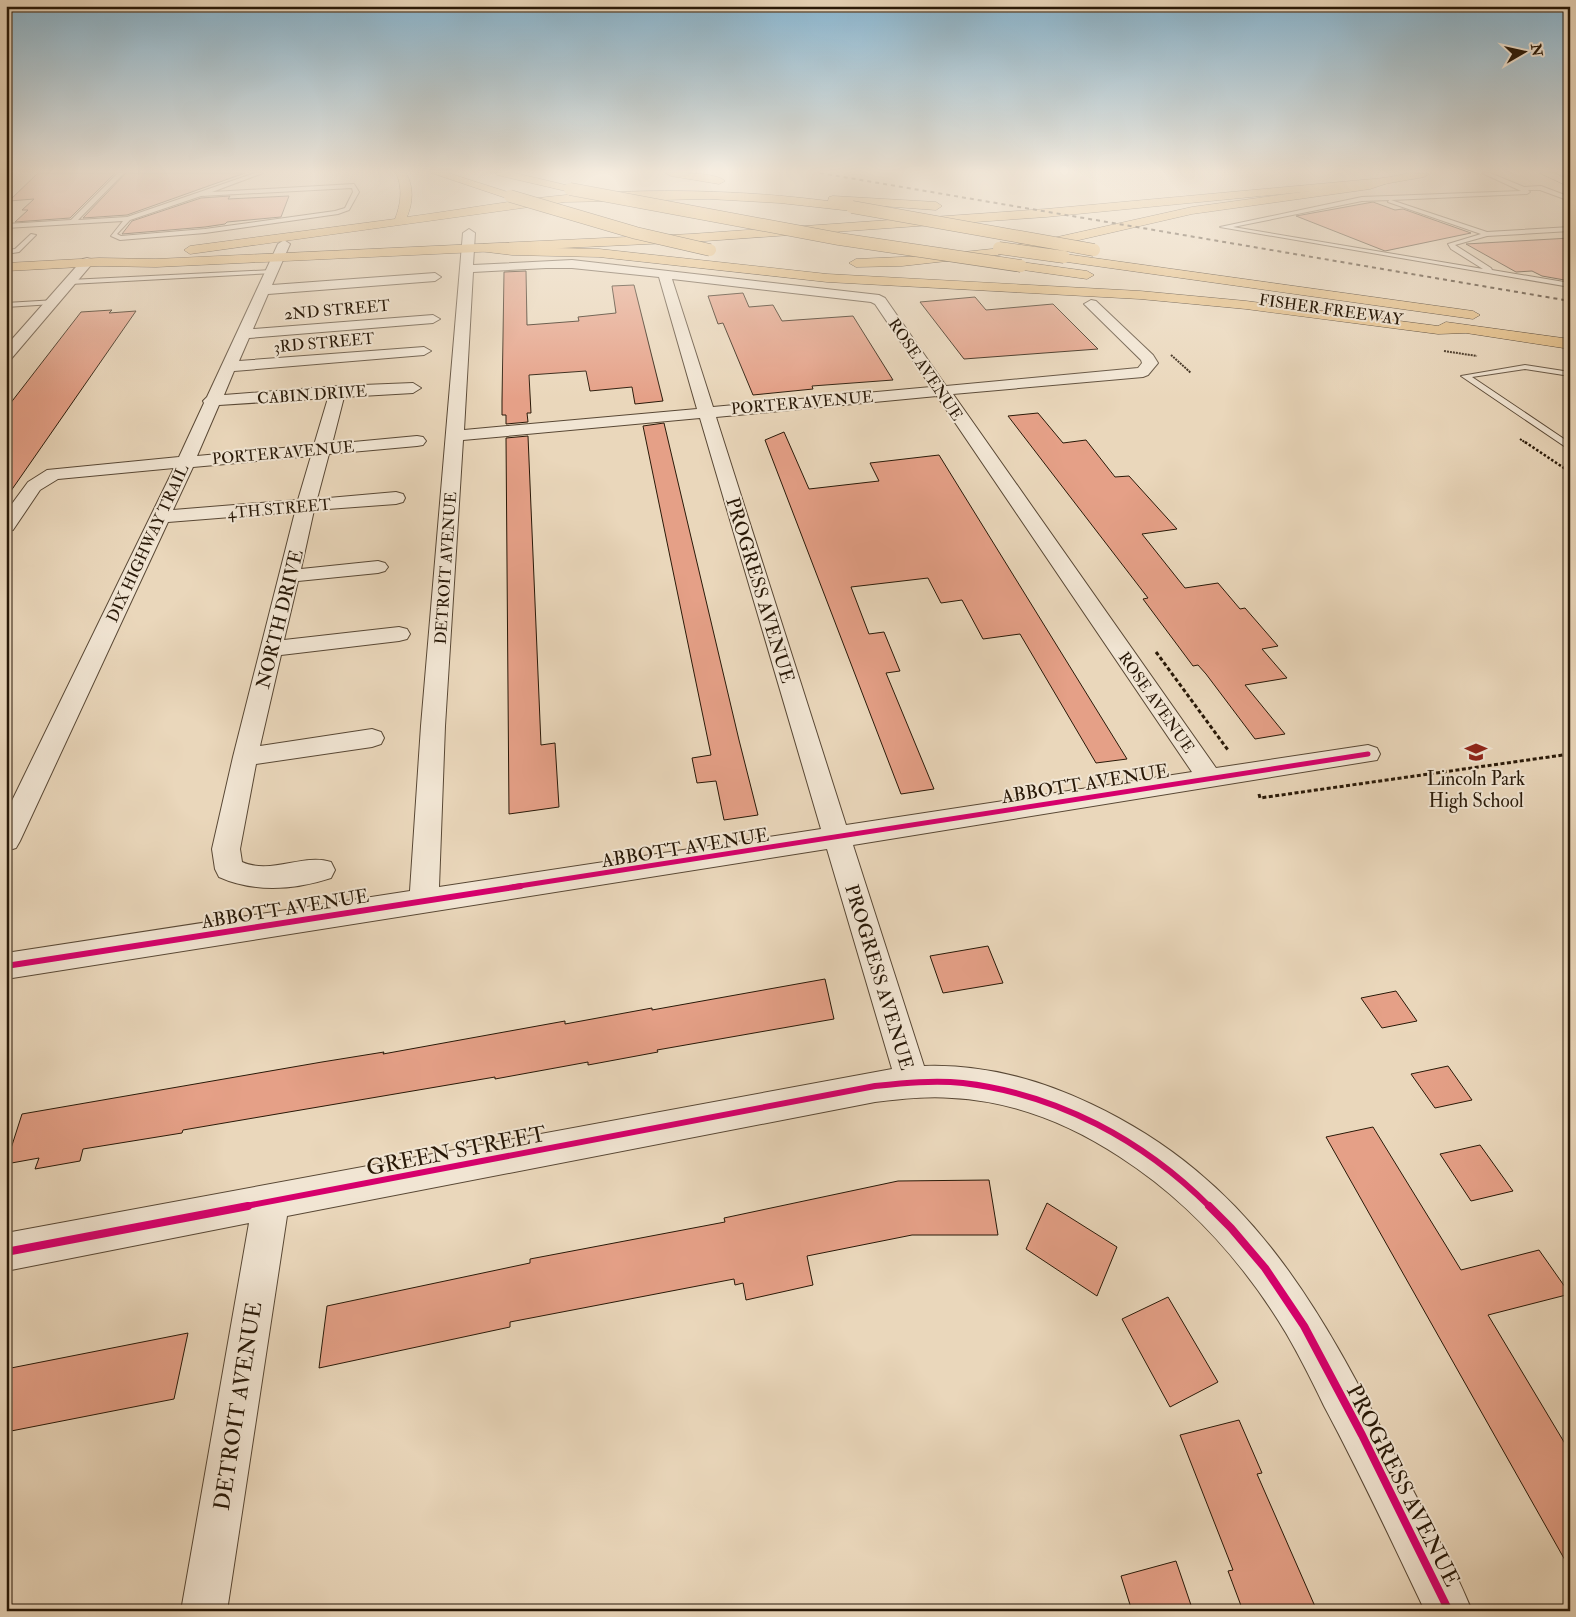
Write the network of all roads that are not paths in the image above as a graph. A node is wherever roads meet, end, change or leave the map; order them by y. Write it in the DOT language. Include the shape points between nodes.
graph roads {
  1 [pos="20,248"];
  2 [pos="202,248"];
  3 [pos="334,248"];
  4 [pos="400,248"];
  5 [pos="470,248"];
  6 [pos="504,248"];
  7 [pos="703,248"];
  8 [pos="903,248"];
  9 [pos="1004,248"];
  10 [pos="1016,248"];
  11 [pos="1085,248"];
  12 [pos="1349,248"];
  13 [pos="1453,248"];
  14 [pos="190,250"];
  15 [pos="6,252"];
  16 [pos="724,252"];
  17 [pos="93,262"];
  18 [pos="845,263"];
  19 [pos="275,265"];
  20 [pos="6,267"];
  21 [pos="467,269"];
  22 [pos="664,274"];
  23 [pos="1498,274"];
  24 [pos="435,276"];
  25 [pos="70,282"];
  26 [pos="1570,285"];
  27 [pos="53,302"];
  28 [pos="1091,304"];
  29 [pos="6,305"];
  30 [pos="1482,317"];
  31 [pos="433,319"];
  32 [pos="1465,329"];
  33 [pos="1570,329"];
  34 [pos="245,334"];
  35 [pos="1570,344"];
  36 [pos="424,351"];
  37 [pos="6,356"];
  38 [pos="228,367"];
  39 [pos="1570,374"];
  40 [pos="413,388"];
  41 [pos="940,389"];
  42 [pos="338,391"];
  43 [pos="211,401"];
  44 [pos="706,412"];
  45 [pos="456,436"];
  46 [pos="417,441"];
  47 [pos="1570,446"];
  48 [pos="323,449"];
  49 [pos="185,461"];
  50 [pos="396,498"];
  51 [pos="306,505"];
  52 [pos="161,517"];
  53 [pos="6,526"];
  54 [pos="378,567"];
  55 [pos="290,576"];
  56 [pos="399,634"];
  57 [pos="271,649"];
  58 [pos="372,738"];
  59 [pos="1368,754"];
  60 [pos="245,757"];
  61 [pos="1210,779"];
  62 [pos="837,838"];
  63 [pos="6,841"];
  64 [pos="321,870"];
  65 [pos="423,902"];
  66 [pos="6,966"];
  67 [pos="912,1082"];
  68 [pos="271,1202"];
  69 [pos="6,1252"];
  70 [pos="204,1611"];
  71 [pos="1449,1611"];
  1 -- 15 [label="lane"];
  2 -- 14 [label="main road"];
  3 -- 19 [label="main road"];
  4 -- 19 [label="main road"];
  5 -- 21 [label="street, DETROIT AVENUE"];
  6 -- 32 [label="main road" via="596,253 827,278 1124,294 1438,330"];
  7 -- 16 [label="main road, bridge"];
  8 -- 32 [label="main road, FISHER FREEWAY, bridge"];
  9 -- 30 [label="main road, FISHER FREEWAY, bridge"];
  10 -- 18 [label="main road" via="924,261"];
  11 -- 30 [label="main road, bridge" via="1440,306"];
  12 -- 23 [label="lane"];
  13 -- 23 [label="lane"];
  14 -- 17 [label="main road"];
  14 -- 19 [label="main road"];
  17 -- 19 [label="main road"];
  17 -- 20 [label="main road"];
  17 -- 25 [label="street"];
  19 -- 24 [label="street"];
  19 -- 25 [label="lane"];
  19 -- 34 [label="street, DIX HIGHWAY TRAIL"];
  21 -- 22 [label="street, ROSE AVENUE" via="560,263"];
  21 -- 45 [label="street, DETROIT AVENUE"];
  22 -- 41 [label="street, ROSE AVENUE" via="874,298 880,302"];
  22 -- 44 [label="street, PROGRESS AVENUE"];
  23 -- 26 [label="lane"];
  25 -- 27 [label="street"];
  27 -- 29 [label="lane"];
  27 -- 37 [label="street"];
  28 -- 41 [label="street, PORTER AVENUE" via="1148,358 1150,363 1143,372"];
  30 -- 33 [label="main road, FISHER FREEWAY"];
  31 -- 34 [label="street, 2ND STREET"];
  32 -- 35 [label="main road, FISHER FREEWAY"];
  34 -- 38 [label="street, DIX HIGHWAY TRAIL"];
  36 -- 38 [label="street, 3RD STREET"];
  38 -- 43 [label="street, DIX HIGHWAY TRAIL"];
  39 -- 47 [label="lane" via="1526,367 1465,376"];
  40 -- 42 [label="street, CABIN DRIVE"];
  41 -- 44 [label="street, PORTER AVENUE"];
  41 -- 61 [label="street, ROSE AVENUE"];
  42 -- 43 [label="street, CABIN DRIVE"];
  42 -- 48 [label="street, NORTH DRIVE"];
  43 -- 49 [label="street, DIX HIGHWAY TRAIL"];
  44 -- 45 [label="street, PORTER AVENUE"];
  44 -- 62 [label="street, PROGRESS AVENUE"];
  45 -- 65 [label="street, DETROIT AVENUE"];
  46 -- 48 [label="street, PORTER AVENUE"];
  48 -- 49 [label="street, PORTER AVENUE"];
  48 -- 51 [label="street, NORTH DRIVE"];
  49 -- 52 [label="street, DIX HIGHWAY TRAIL"];
  49 -- 53 [label="street, PORTER AVENUE" via="53,474 34,486"];
  50 -- 51 [label="street, 4TH STREET"];
  51 -- 52 [label="street, 4TH STREET"];
  51 -- 55 [label="street, NORTH DRIVE"];
  52 -- 63 [label="street, DIX HIGHWAY TRAIL"];
  54 -- 55 [label="street"];
  55 -- 57 [label="street, NORTH DRIVE"];
  56 -- 57 [label="street"];
  57 -- 60 [label="street, NORTH DRIVE"];
  58 -- 60 [label="street"];
  59 -- 61 [label="street, ABBOTT AVENUE"];
  60 -- 64 [label="street, NORTH DRIVE" via="226,849 230,869 242,876 273,878"];
  61 -- 62 [label="street, ABBOTT AVENUE"];
  62 -- 65 [label="street, ABBOTT AVENUE"];
  62 -- 67 [label="street, PROGRESS AVENUE"];
  65 -- 66 [label="street, ABBOTT AVENUE"];
  67 -- 68 [label="street, GREEN STREET" via="874,1086"];
  67 -- 71 [label="street, PROGRESS AVENUE" via="963,1083 1012,1091 1061,1107 1110,1130 1158,1161 1204,1200 1248,1247 1294,1310 1350,1411"];
  68 -- 69 [label="street, GREEN STREET"];
  68 -- 70 [label="street, DETROIT AVENUE"];
}
